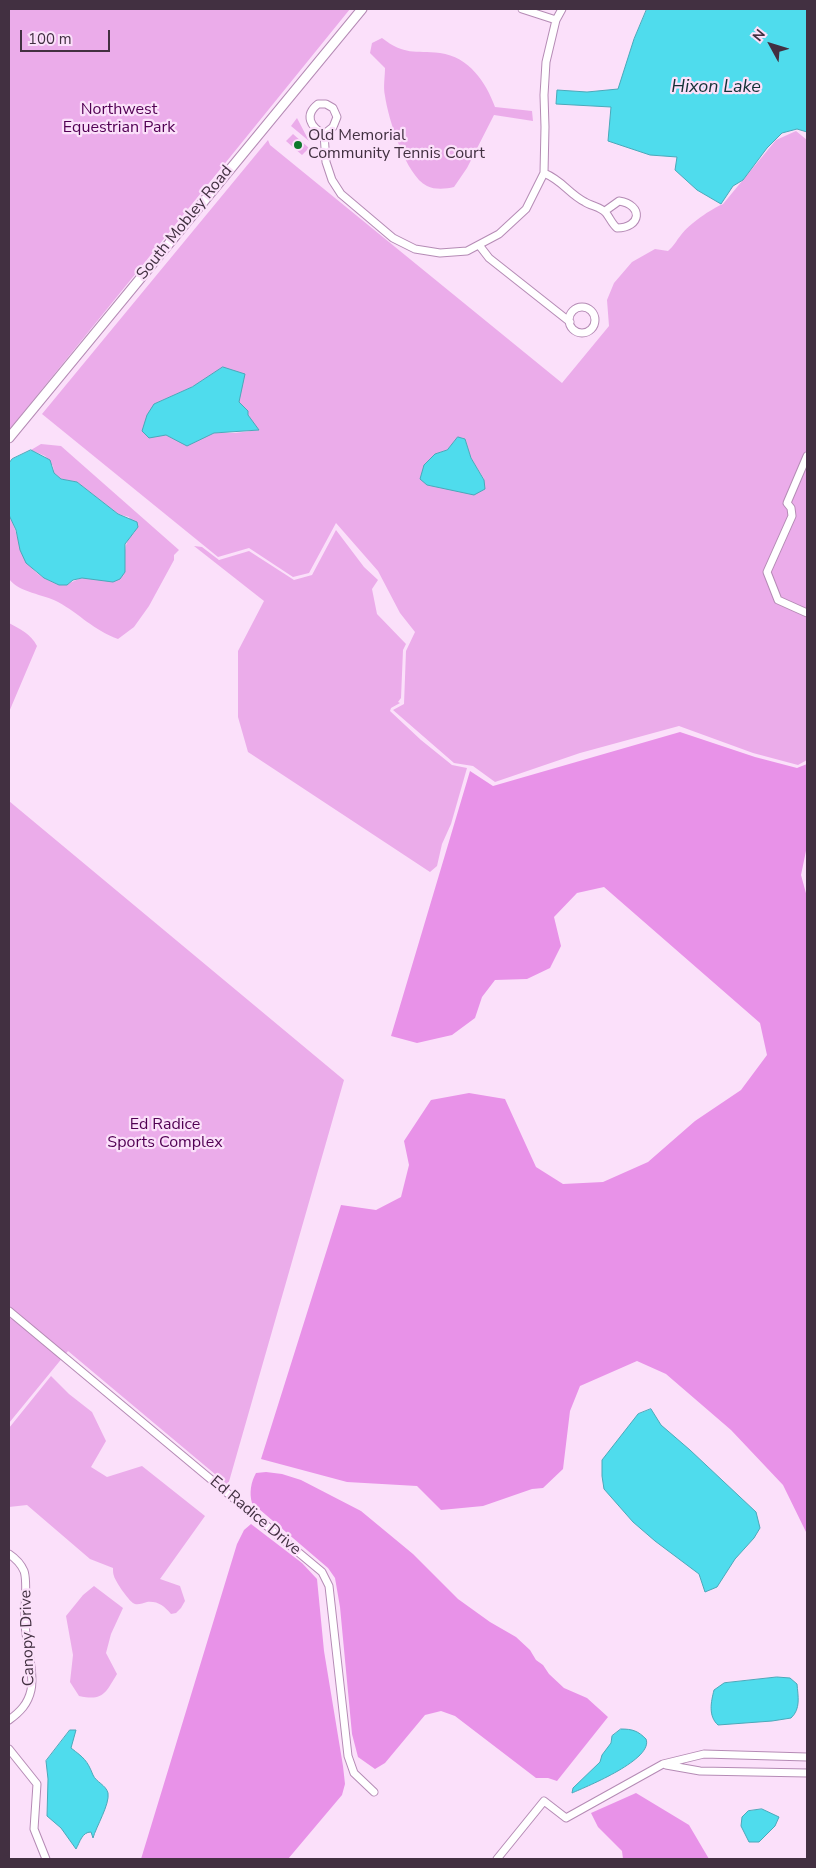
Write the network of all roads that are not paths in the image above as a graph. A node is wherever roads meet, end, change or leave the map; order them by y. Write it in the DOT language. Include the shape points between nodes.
graph roads {
  1 [pos="362,9"];
  2 [pos="522,9"];
  3 [pos="562,9"];
  4 [pos="556,20"];
  5 [pos="324,134"];
  6 [pos="544,173"];
  7 [pos="605,211"];
  8 [pos="479,245"];
  9 [pos="570,322"];
  10 [pos="9,438"];
  11 [pos="807,456"];
  12 [pos="807,613"];
  13 [pos="9,1311"];
  14 [pos="9,1554"];
  15 [pos="9,1720"];
  16 [pos="9,1749"];
  17 [pos="807,1757"];
  18 [pos="663,1764"];
  19 [pos="807,1773"];
  20 [pos="374,1792"];
  21 [pos="46,1859"];
  22 [pos="497,1859"];
  1 -- 10 [label="street, South Mobley Road"];
  2 -- 4 [label="street"];
  3 -- 4 [label="street"];
  4 -- 6 [label="street" via="546,62"];
  5 -- 5 [label="street" via="333,127 337,117 333,108 318,104 312,108 309,117 316,130"];
  5 -- 8 [label="street" via="326,162 341,194 393,238 415,249 440,253 467,251"];
  6 -- 7 [label="street" via="556,178 585,203"];
  6 -- 8 [label="street" via="526,209 500,234"];
  7 -- 7 [label="street" via="617,228 631,225 635,220 636,210 626,202 619,201"];
  8 -- 9 [label="street" via="489,258"];
  11 -- 12 [label="street" via="788,503 792,516 767,572 778,600"];
  13 -- 20 [label="street, Ed Radice Drive" via="322,1572 329,1586 348,1756 354,1773"];
  14 -- 15 [label="street, Canopy Drive" via="21,1564 26,1580 25,1622 32,1679 27,1702"];
  16 -- 21 [label="street" via="37,1784 34,1829"];
  17 -- 18 [label="street" via="704,1754"];
  18 -- 19 [label="street" via="700,1771"];
  18 -- 22 [label="street" via="566,1818 544,1801"];
}
